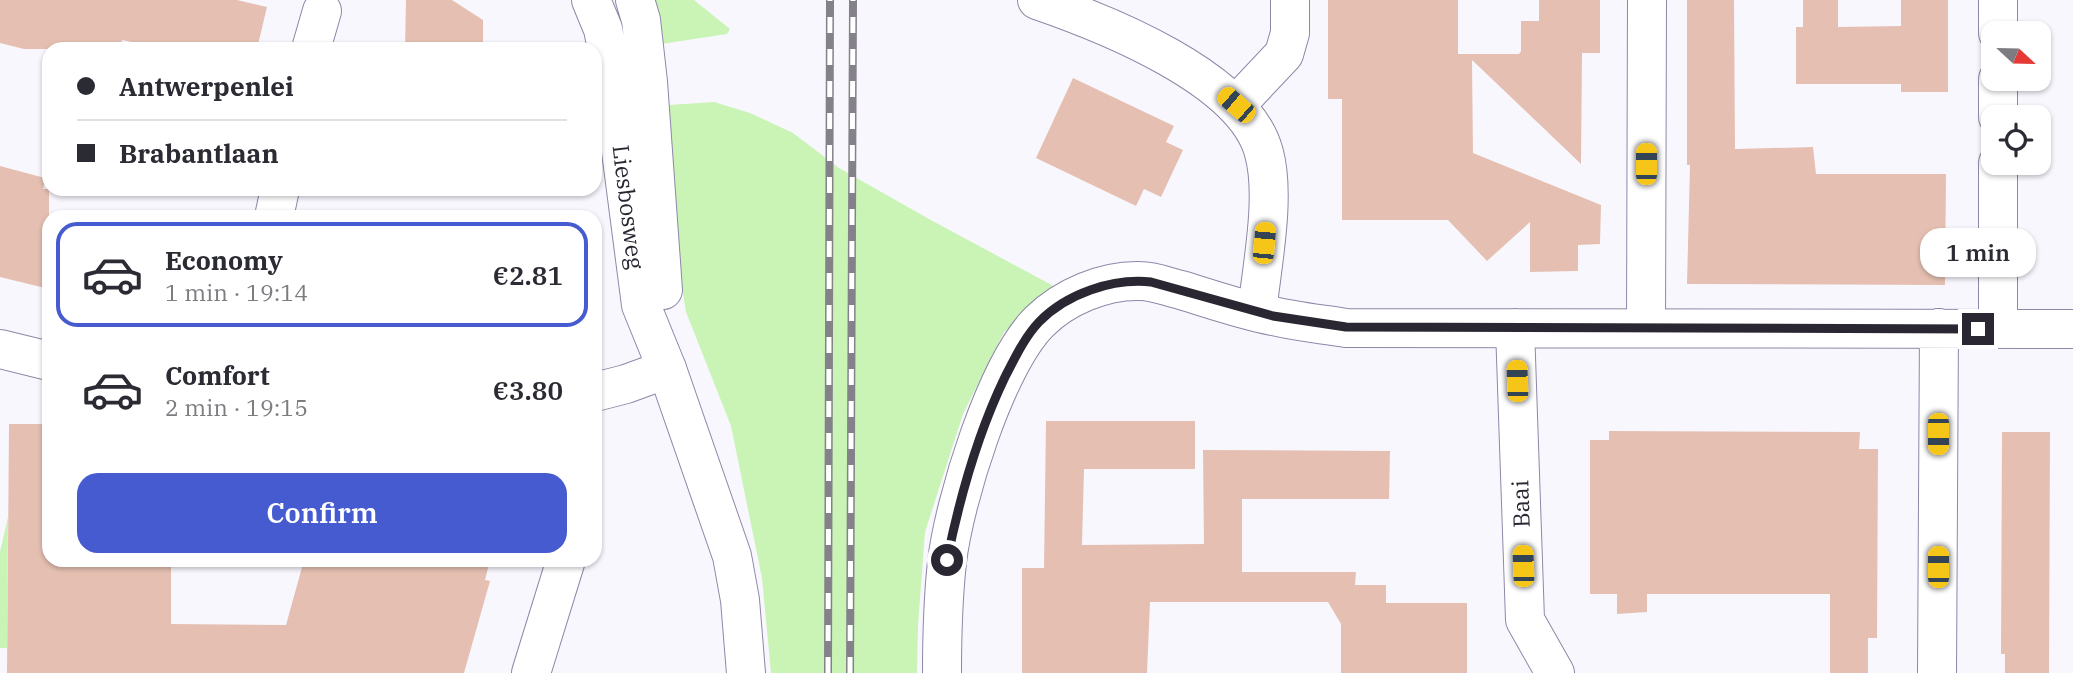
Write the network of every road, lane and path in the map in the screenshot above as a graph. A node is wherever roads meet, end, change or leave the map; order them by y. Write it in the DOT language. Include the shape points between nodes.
graph roads {
  1 [pos="591,0"];
  2 [pos="635,0"];
  3 [pos="1037,0"];
  4 [pos="1290,0"];
  5 [pos="1647,0"];
  6 [pos="1998,0"];
  7 [pos="322,11"];
  8 [pos="1998,21"];
  9 [pos="313,42"];
  10 [pos="1236,105"];
  11 [pos="1998,175"];
  12 [pos="1257,312"];
  13 [pos="1516,328"];
  14 [pos="1646,328"];
  15 [pos="1939,328"];
  16 [pos="1998,329"];
  17 [pos="2073,329"];
  18 [pos="0,349"];
  19 [pos="42,359"];
  20 [pos="667,369"];
  21 [pos="602,390"];
  22 [pos="564,567"];
  23 [pos="531,673"];
  24 [pos="746,673"];
  25 [pos="942,673"];
  26 [pos="1555,673"];
  27 [pos="1937,673"];
  1 -- 20 [label="street, Liesbosweg" via="609,59 641,305"];
  2 -- 20 [label="street, Liesbosweg" via="648,82"];
  3 -- 10 [label="street" via="1162,55"];
  4 -- 10 [label="street" via="1290,33 1284,54"];
  5 -- 14 [label="street"];
  6 -- 8 [label="street"];
  7 -- 9 [label="street"];
  10 -- 12 [label="street" via="1253,128 1266,165 1268,197"];
  11 -- 16 [label="street"];
  12 -- 13 [label="street" via="1346,327"];
  12 -- 25 [label="street" via="1151,282 1127,282 1073,297 1038,323 995,397 958,505 950,546"];
  13 -- 14 [label="street"];
  13 -- 26 [label="street, Baai" via="1525,620"];
  14 -- 15 [label="street"];
  15 -- 16 [label="street"];
  15 -- 27 [label="street"];
  16 -- 17 [label="street"];
  18 -- 19 [label="street"];
  20 -- 21 [label="street"];
  20 -- 24 [label="street, Liesbosweg" via="732,556"];
  22 -- 23 [label="street"];
}
